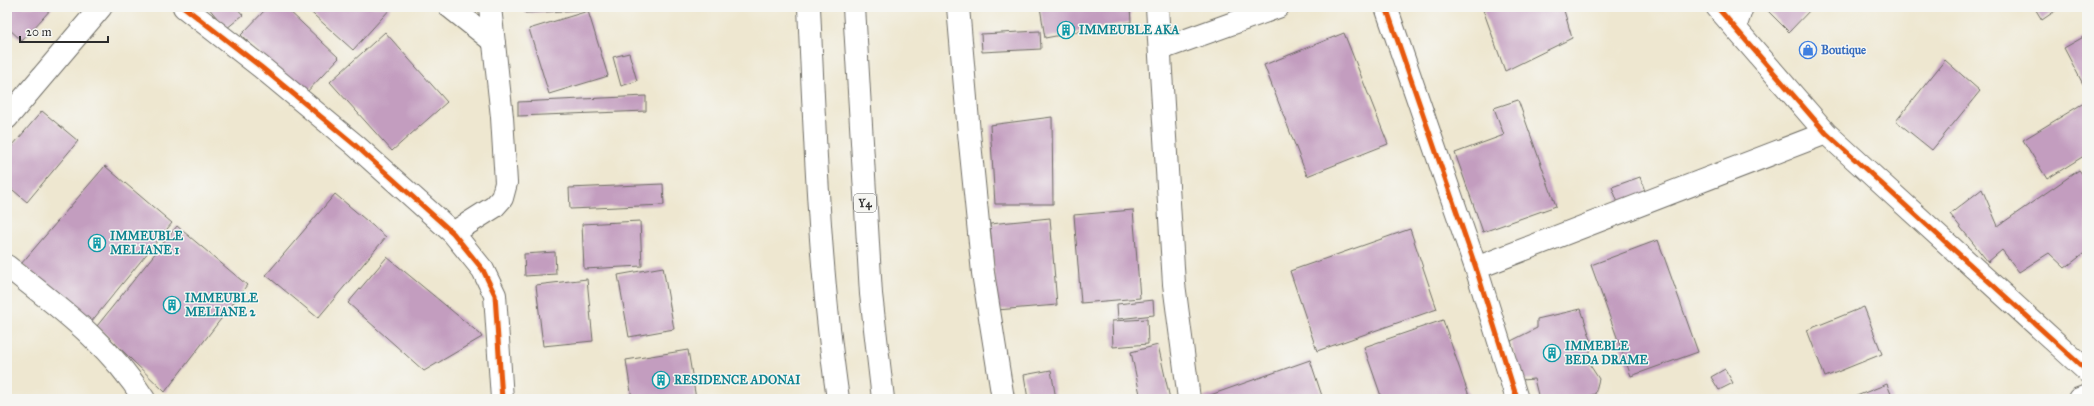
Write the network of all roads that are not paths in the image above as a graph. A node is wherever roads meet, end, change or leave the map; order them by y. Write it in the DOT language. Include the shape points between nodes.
graph roads {
  1 [pos="101,7"];
  2 [pos="184,7"];
  3 [pos="450,7"];
  4 [pos="490,7"];
  5 [pos="809,7"];
  6 [pos="854,7"];
  7 [pos="958,7"];
  8 [pos="1157,7"];
  9 [pos="1278,7"];
  10 [pos="1386,7"];
  11 [pos="1717,7"];
  12 [pos="1742,7"];
  13 [pos="1735,28"];
  14 [pos="494,42"];
  15 [pos="1161,49"];
  16 [pos="7,118"];
  17 [pos="1826,133"];
  18 [pos="453,233"];
  19 [pos="7,266"];
  20 [pos="1476,268"];
  21 [pos="2087,371"];
  22 [pos="2087,396"];
  23 [pos="144,399"];
  24 [pos="502,399"];
  25 [pos="838,399"];
  26 [pos="883,399"];
  27 [pos="1003,399"];
  28 [pos="1189,399"];
  29 [pos="1517,399"];
  30 [pos="2079,399"];
  1 -- 16 [label="main road"];
  2 -- 18 [label="main road" via="349,140"];
  3 -- 14 [label="main road"];
  4 -- 14 [label="main road"];
  5 -- 25 [label="main road" via="821,221"];
  6 -- 26 [label="main road, Y4" via="871,287"];
  7 -- 27 [label="main road" via="983,273"];
  8 -- 15 [label="main road"];
  9 -- 15 [label="main road"];
  10 -- 20 [label="main road"];
  11 -- 13 [label="main road"];
  12 -- 13 [label="main road"];
  13 -- 17 [label="main road"];
  14 -- 18 [label="main road" via="506,183 502,198 494,206"];
  15 -- 28 [label="main road" via="1174,284"];
  17 -- 20 [label="main road"];
  17 -- 21 [label="main road"];
  18 -- 24 [label="main road" via="483,270 495,295"];
  19 -- 23 [label="main road" via="90,333 130,376"];
  20 -- 29 [label="main road"];
  22 -- 30 [label="main road"];
}
